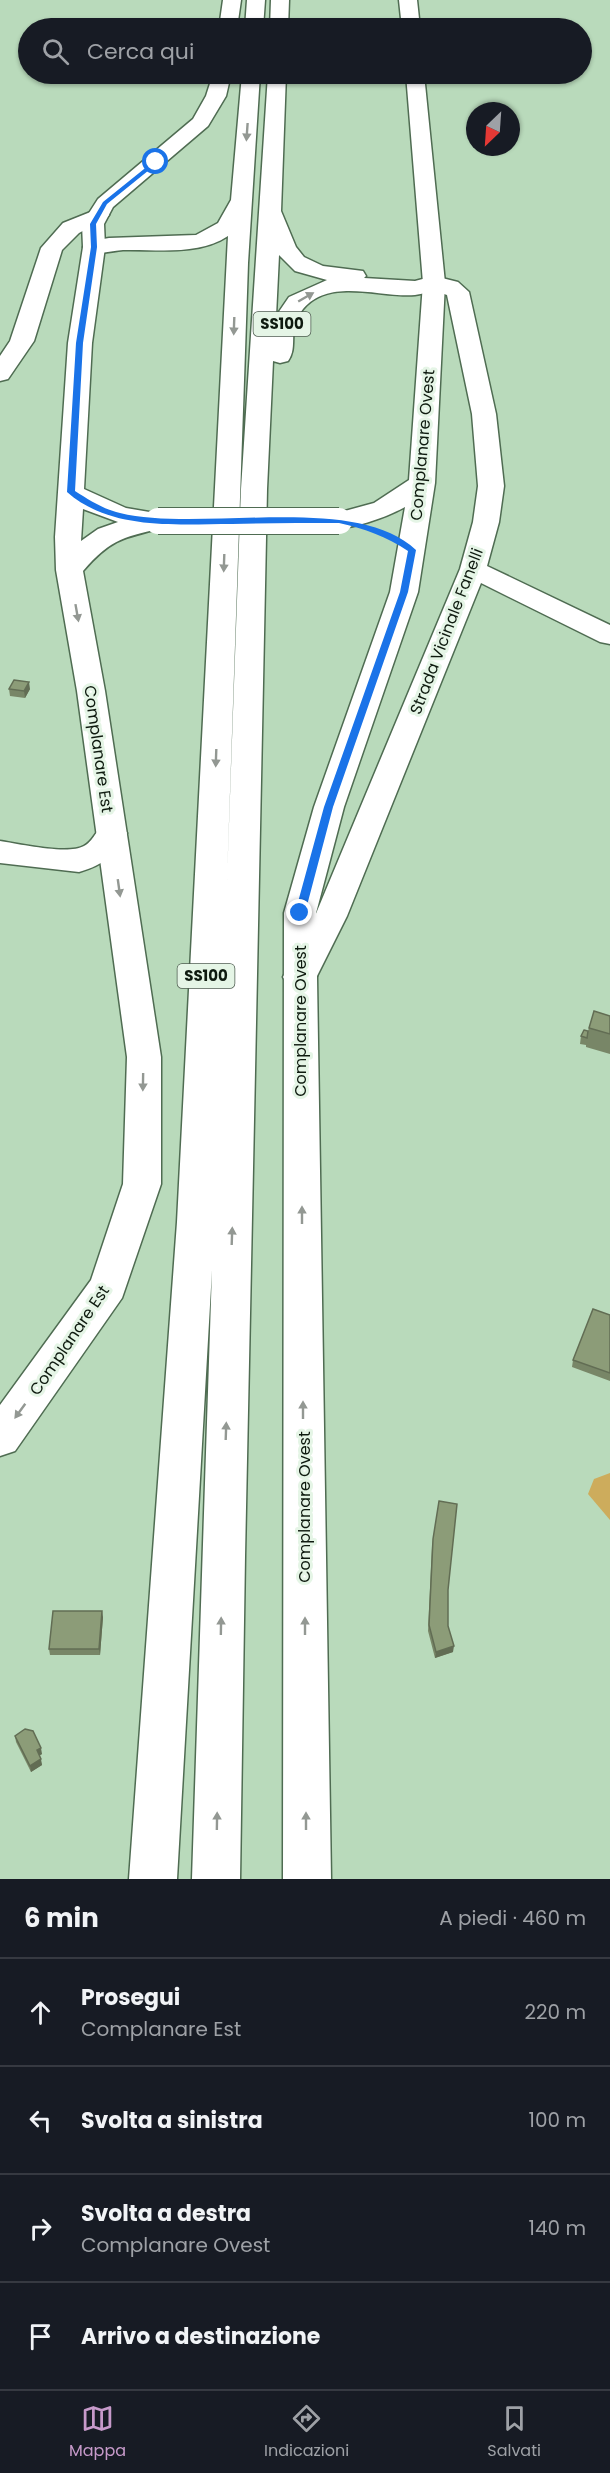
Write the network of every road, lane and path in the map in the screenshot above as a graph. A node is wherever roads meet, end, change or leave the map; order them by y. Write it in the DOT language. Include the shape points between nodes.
graph roads {
  1 [pos="232,0"];
  2 [pos="256,0"];
  3 [pos="280,0"];
  4 [pos="408,0"];
  5 [pos="229,18"];
  6 [pos="255,18"];
  7 [pos="279,18"];
  8 [pos="410,18"];
  9 [pos="219,84"];
  10 [pos="251,84"];
  11 [pos="275,84"];
  12 [pos="416,84"];
  13 [pos="257,203"];
  14 [pos="98,215"];
  15 [pos="94,247"];
  16 [pos="237,263"];
  17 [pos="434,283"];
  18 [pos="0,374"];
  19 [pos="422,483"];
  20 [pos="254,489"];
  21 [pos="71,492"];
  22 [pos="158,521"];
  23 [pos="339,521"];
  24 [pos="394,539"];
  25 [pos="473,569"];
  26 [pos="69,570"];
  27 [pos="610,636"];
  28 [pos="111,833"];
  29 [pos="0,852"];
  30 [pos="300,977"];
  31 [pos="0,1438"];
  32 [pos="153,1879"];
  33 [pos="216,1879"];
  34 [pos="307,1879"];
  1 -- 5 [label="main road"];
  2 -- 6 [label="main road"];
  3 -- 7 [label="main road"];
  4 -- 8 [label="main road"];
  9 -- 14 [label="main road" via="201,122 105,203"];
  10 -- 13 [label="main road, SS100, one-way"];
  11 -- 13 [label="main road, SS100"];
  12 -- 17 [label="main road, Complanare Ovest"];
  13 -- 15 [label="main road, SS100" via="207,238 175,244 111,242"];
  13 -- 16 [label="main road, SS100"];
  13 -- 17 [label="main road, SS100" via="289,255 313,270 337,276 417,276"];
  13 -- 20 [label="main road, SS100"];
  14 -- 15 [label="main road, Complanare Est" via="93,224"];
  14 -- 18 [label="main road" via="71,228 52,248 22,341"];
  15 -- 16 [label="main road" via="111,253 176,250"];
  15 -- 21 [label="main road, Complanare Est" via="80,343"];
  16 -- 32 [label="main road, SS100, one-way" via="196,1222"];
  17 -- 19 [label="main road, Complanare Ovest"];
  20 -- 17 [label="main road, SS100, one-way" via="276,418 282,323 288,311 311,294 345,284 415,288"];
  17 -- 25 [label="main road, Strada Vicinale Fanelli" via="458,292 483,414 491,486"];
  19 -- 23 [label="main road" via="401,501"];
  19 -- 24 [label="main road, Complanare Ovest"];
  33 -- 20 [label="main road, SS100, one-way"];
  21 -- 22 [label="main road" via="118,515"];
  21 -- 26 [label="main road, Complanare Est"];
  22 -- 23 [label="main road, bridge"];
  22 -- 26 [label="main road" via="109,532 91,543"];
  23 -- 24 [label="main road"];
  24 -- 30 [label="main road, Complanare Ovest" via="404,592 328,807 300,913"];
  25 -- 27 [label="main road"];
  25 -- 30 [label="main road, Strada Vicinale Fanelli" via="331,916"];
  26 -- 28 [label="main road, Complanare Est, one-way"];
  28 -- 29 [label="main road" via="98,852 79,861"];
  28 -- 31 [label="main road, Complanare Est, one-way" via="144,1057 142,1184 108,1287"];
  34 -- 30 [label="main road, Complanare Ovest, one-way"];
}
